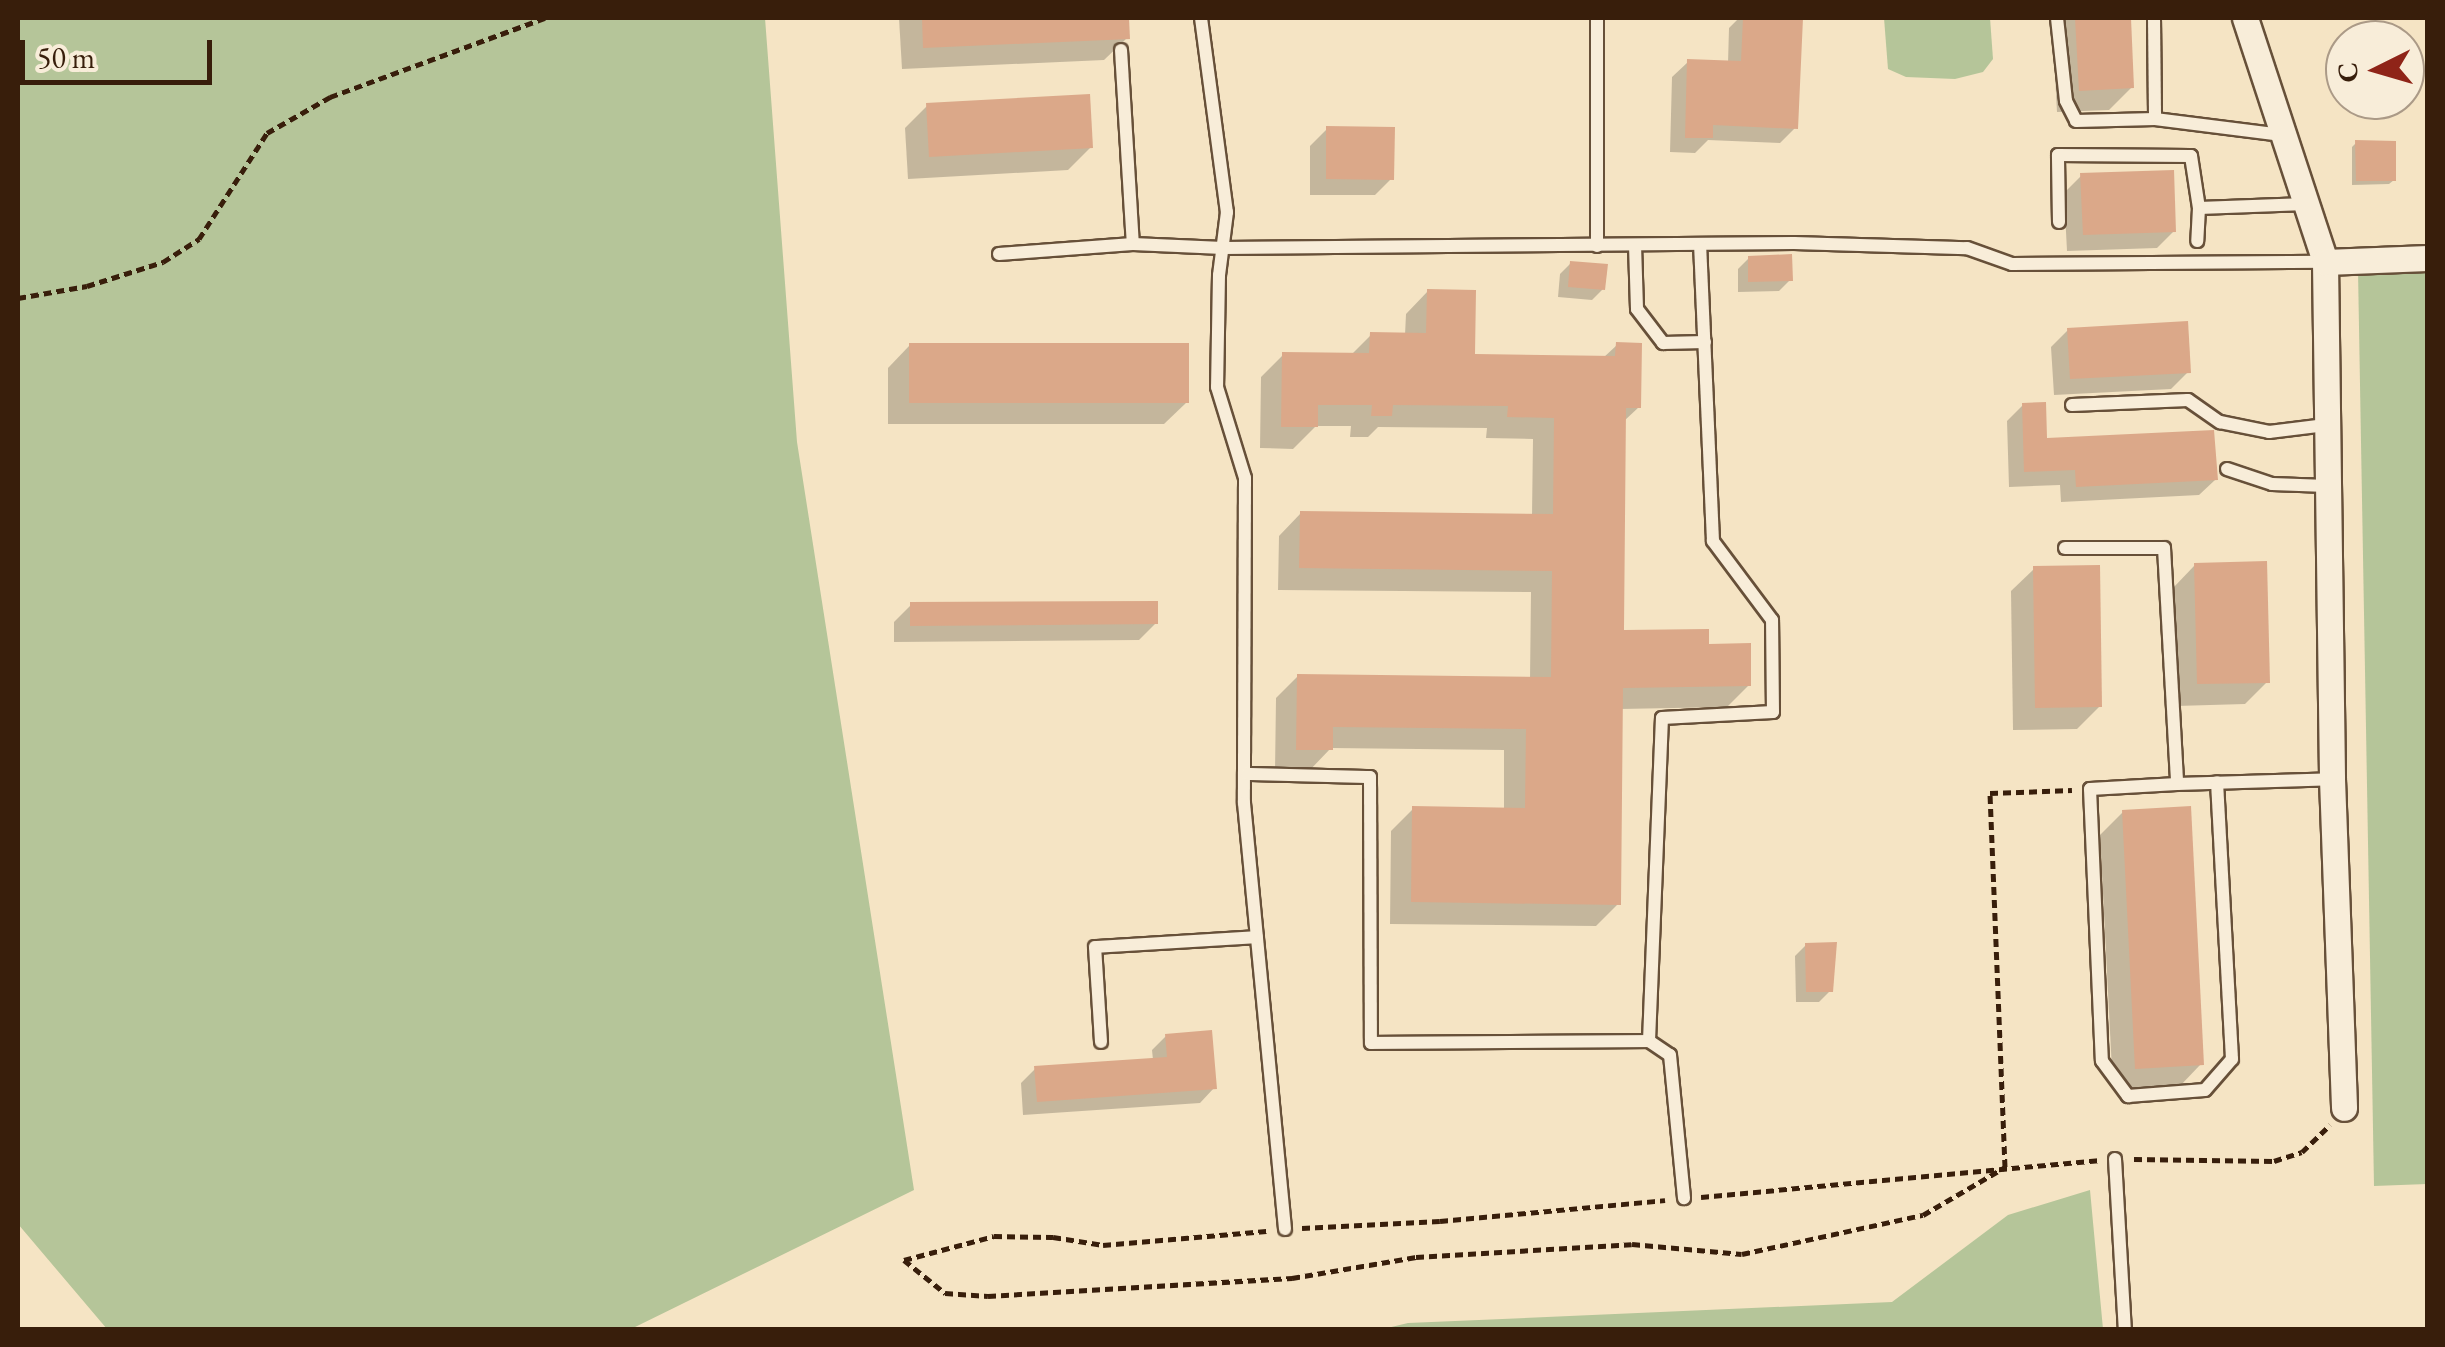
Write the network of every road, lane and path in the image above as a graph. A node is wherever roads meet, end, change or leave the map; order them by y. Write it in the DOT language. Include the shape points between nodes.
graph roads {
  1 [pos="545,18"];
  2 [pos="1201,18"];
  3 [pos="1597,18"];
  4 [pos="2057,18"];
  5 [pos="2154,18"];
  6 [pos="2245,18"];
  7 [pos="1121,50"];
  8 [pos="2155,119"];
  9 [pos="2282,135"];
  10 [pos="2306,204"];
  11 [pos="2200,208"];
  12 [pos="2059,222"];
  13 [pos="2197,241"];
  14 [pos="1133,244"];
  15 [pos="1700,244"];
  16 [pos="1635,245"];
  17 [pos="1597,246"];
  18 [pos="1223,248"];
  19 [pos="998,254"];
  20 [pos="2428,258"];
  21 [pos="2325,262"];
  22 [pos="18,298"];
  23 [pos="1704,342"];
  24 [pos="2072,405"];
  25 [pos="2326,424"];
  26 [pos="2227,469"];
  27 [pos="2327,486"];
  28 [pos="2065,548"];
  29 [pos="1247,774"];
  30 [pos="2332,779"];
  31 [pos="2217,782"];
  32 [pos="2177,784"];
  33 [pos="2090,789"];
  34 [pos="1258,937"];
  35 [pos="1649,1041"];
  36 [pos="1101,1042"];
  37 [pos="2344,1108"];
  38 [pos="2115,1159"];
  39 [pos="2005,1166"];
  40 [pos="1684,1198"];
  41 [pos="1285,1229"];
  42 [pos="2125,1330"];
  1 -- 22 [label="path" via="330,97 267,133 199,239 163,262"];
  2 -- 18 [label="lane" via="1227,212"];
  3 -- 17 [label="lane"];
  4 -- 8 [label="lane" via="2066,100 2076,121"];
  5 -- 8 [label="lane"];
  6 -- 9 [label="street"];
  7 -- 14 [label="lane"];
  8 -- 9 [label="lane"];
  9 -- 10 [label="street"];
  10 -- 11 [label="lane"];
  10 -- 21 [label="street"];
  11 -- 12 [label="lane" via="2190,156 2058,155"];
  11 -- 13 [label="lane"];
  14 -- 18 [label="lane"];
  14 -- 19 [label="lane"];
  15 -- 16 [label="lane"];
  15 -- 21 [label="lane" via="1967,248 2012,264"];
  15 -- 23 [label="lane"];
  16 -- 17 [label="lane"];
  16 -- 23 [label="lane" via="1638,309 1663,343"];
  17 -- 18 [label="lane"];
  18 -- 29 [label="lane" via="1217,387 1245,478"];
  20 -- 21 [label="street"];
  21 -- 25 [label="street"];
  23 -- 35 [label="lane" via="1714,541 1772,620 1773,712 1662,718"];
  24 -- 25 [label="lane" via="2188,400 2220,422 2269,432"];
  25 -- 27 [label="street"];
  26 -- 27 [label="lane" via="2272,484"];
  27 -- 30 [label="street"];
  28 -- 32 [label="lane" via="2164,548"];
  29 -- 34 [label="lane"];
  29 -- 35 [label="lane" via="1370,776 1371,1043"];
  30 -- 31 [label="lane"];
  30 -- 37 [label="street"];
  31 -- 32 [label="lane"];
  31 -- 33 [label="lane" via="2232,1059 2204,1090 2128,1096 2102,1061"];
  32 -- 33 [label="lane"];
  33 -- 39 [label="path" via="1990,794"];
  34 -- 36 [label="lane" via="1095,947"];
  34 -- 41 [label="lane"];
  35 -- 40 [label="lane" via="1670,1055"];
  37 -- 38 [label="path" via="2302,1152 2274,1161"];
  38 -- 39 [label="path"];
  38 -- 42 [label="lane"];
  39 -- 40 [label="path"];
  39 -- 41 [label="path" via="1923,1215 1742,1254 1632,1244 1416,1257 1292,1278 988,1296 945,1293 904,1260 994,1236 1103,1245"];
  40 -- 41 [label="path"];
}
